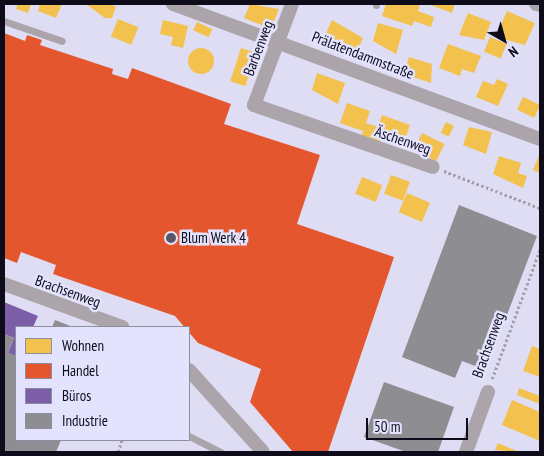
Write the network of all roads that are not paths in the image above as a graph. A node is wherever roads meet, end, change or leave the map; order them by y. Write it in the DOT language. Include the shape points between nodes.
graph roads {
  1 [pos="173,4"];
  2 [pos="292,4"];
  3 [pos="536,4"];
  4 [pos="540,5"];
  5 [pos="4,20"];
  6 [pos="62,40"];
  7 [pos="278,40"];
  8 [pos="254,105"];
  9 [pos="540,139"];
  10 [pos="433,167"];
  11 [pos="4,284"];
  12 [pos="119,326"];
  13 [pos="190,371"];
  14 [pos="488,392"];
  15 [pos="190,436"];
  16 [pos="221,452"];
  17 [pos="263,452"];
  18 [pos="466,452"];
  1 -- 7 [label="street, Prälatendammstraße"];
  2 -- 7 [label="street, Barbenweg"];
  3 -- 4 [label="street"];
  5 -- 6 [label="lane"];
  7 -- 8 [label="street, Barbenweg"];
  7 -- 9 [label="street, Prälatendammstraße"];
  8 -- 10 [label="street, Äschenweg"];
  11 -- 12 [label="street, Brachsenweg"];
  13 -- 17 [label="street"];
  14 -- 18 [label="street, Brachsenweg"];
  15 -- 16 [label="lane"];
}
